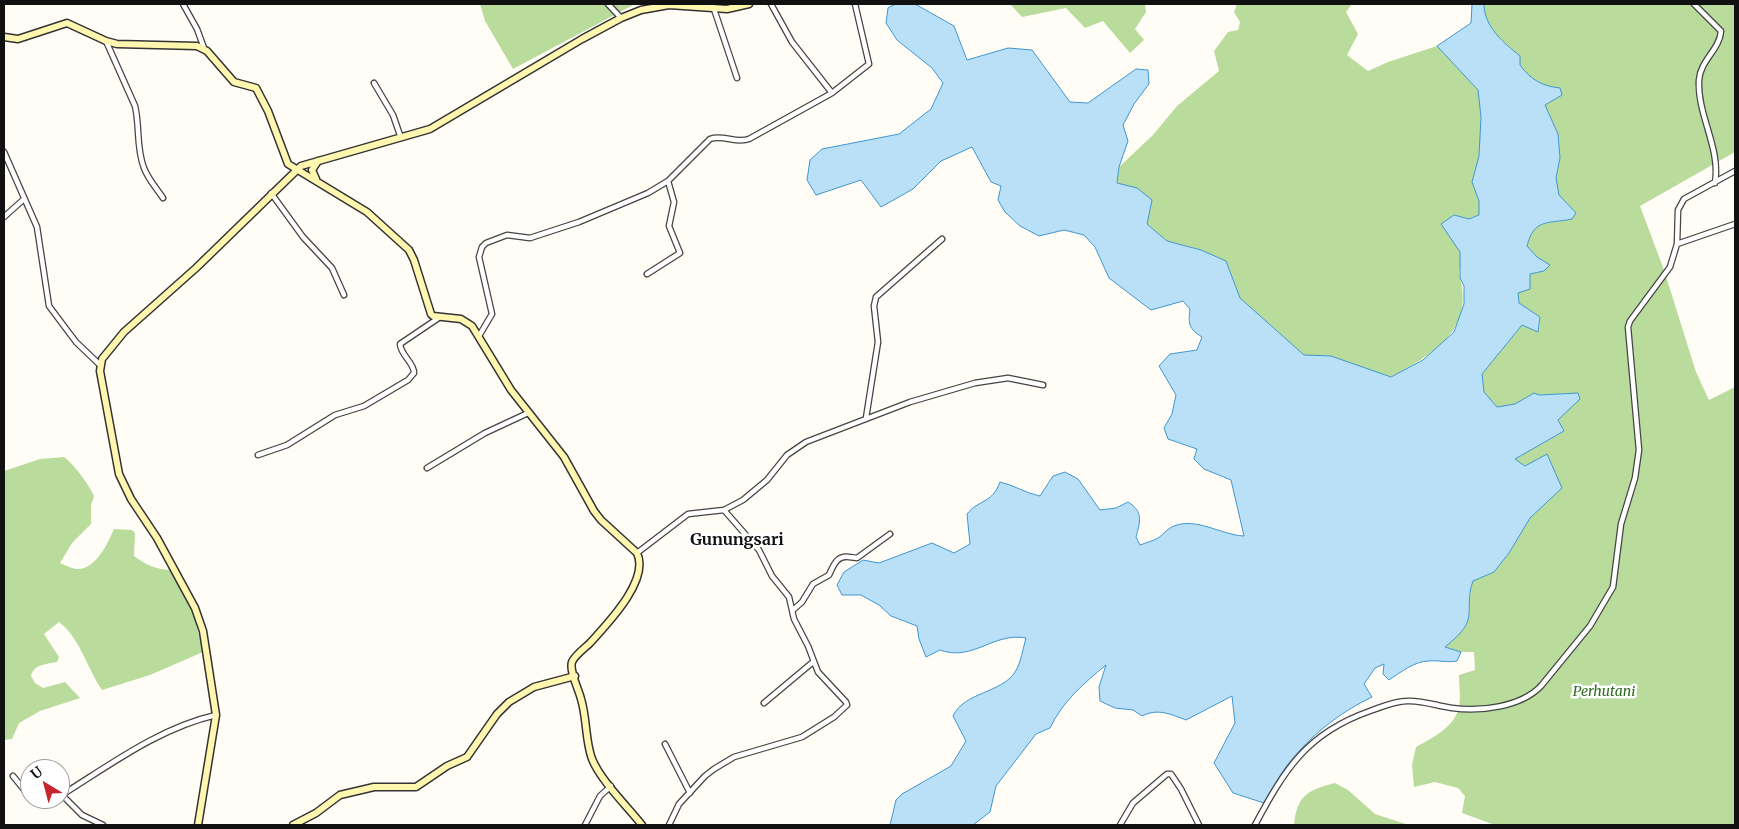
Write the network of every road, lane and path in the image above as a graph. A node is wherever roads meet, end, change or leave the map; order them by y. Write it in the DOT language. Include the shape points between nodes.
graph roads {
  1 [pos="183,4"];
  2 [pos="608,4"];
  3 [pos="749,4"];
  4 [pos="771,4"];
  5 [pos="855,4"];
  6 [pos="1694,4"];
  7 [pos="714,9"];
  8 [pos="621,18"];
  9 [pos="4,37"];
  10 [pos="106,42"];
  11 [pos="204,48"];
  12 [pos="737,78"];
  13 [pos="374,83"];
  14 [pos="832,93"];
  15 [pos="402,138"];
  16 [pos="4,152"];
  17 [pos="318,161"];
  18 [pos="296,169"];
  19 [pos="1735,171"];
  20 [pos="317,181"];
  21 [pos="668,181"];
  22 [pos="1715,183"];
  23 [pos="271,193"];
  24 [pos="163,198"];
  25 [pos="24,199"];
  26 [pos="4,217"];
  27 [pos="1735,224"];
  28 [pos="942,239"];
  29 [pos="1677,244"];
  30 [pos="647,274"];
  31 [pos="344,295"];
  32 [pos="440,317"];
  33 [pos="479,336"];
  34 [pos="99,364"];
  35 [pos="1043,384"];
  36 [pos="528,414"];
  37 [pos="866,418"];
  38 [pos="258,455"];
  39 [pos="427,468"];
  40 [pos="724,510"];
  41 [pos="890,534"];
  42 [pos="637,553"];
  43 [pos="793,610"];
  44 [pos="813,662"];
  45 [pos="575,676"];
  46 [pos="764,703"];
  47 [pos="216,715"];
  48 [pos="665,744"];
  49 [pos="13,776"];
  50 [pos="20,784"];
  51 [pos="611,786"];
  52 [pos="70,789"];
  53 [pos="690,793"];
  54 [pos="70,803"];
  55 [pos="103,825"];
  56 [pos="198,825"];
  57 [pos="293,825"];
  58 [pos="585,825"];
  59 [pos="642,825"];
  60 [pos="669,825"];
  61 [pos="1120,825"];
  62 [pos="1199,825"];
  63 [pos="1255,825"];
  1 -- 11 [label="street"];
  2 -- 8 [label="street"];
  3 -- 7 [label="street"];
  4 -- 14 [label="street" via="792,42"];
  5 -- 14 [label="street" via="869,64"];
  6 -- 22 [label="street" via="1721,31 1699,78 1701,106 1716,160"];
  7 -- 8 [label="street" via="655,6"];
  7 -- 12 [label="street"];
  8 -- 15 [label="street" via="441,123"];
  9 -- 10 [label="street" via="18,39 68,23"];
  10 -- 11 [label="street"];
  10 -- 24 [label="street" via="135,106 144,170"];
  11 -- 18 [label="street" via="234,82 256,88 285,159"];
  13 -- 15 [label="street"];
  14 -- 21 [label="street" via="749,139 710,139"];
  15 -- 17 [label="street"];
  16 -- 25 [label="street"];
  17 -- 18 [label="street"];
  17 -- 20 [label="street" via="312,172"];
  18 -- 20 [label="street"];
  18 -- 23 [label="street"];
  19 -- 22 [label="street"];
  20 -- 32 [label="street" via="376,218 409,250 428,310 433,316"];
  21 -- 30 [label="street" via="674,202 669,226 680,253"];
  21 -- 33 [label="street" via="648,193 578,222 530,238 507,235 486,243 479,257 492,314"];
  22 -- 29 [label="street" via="1684,199 1680,205"];
  23 -- 31 [label="street" via="303,237 332,268"];
  23 -- 34 [label="street" via="196,268 124,332"];
  25 -- 26 [label="street"];
  25 -- 34 [label="street" via="37,226 49,306 76,342"];
  27 -- 29 [label="street"];
  28 -- 37 [label="street" via="876,296 878,342"];
  29 -- 63 [label="street" via="1670,266 1628,327 1639,450 1635,478 1621,524 1613,588 1585,632 1534,694 1520,701 1454,709 1403,701 1335,727 1318,738 1288,768"];
  32 -- 33 [label="street" via="466,321"];
  32 -- 38 [label="street" via="400,344 414,370 408,380 364,406 335,415 287,445"];
  33 -- 36 [label="street"];
  34 -- 47 [label="street" via="119,474 195,608 203,630"];
  35 -- 37 [label="street" via="1008,378 975,382"];
  36 -- 39 [label="street" via="485,433"];
  36 -- 42 [label="street" via="564,457 601,520"];
  37 -- 40 [label="street" via="799,446 786,455 755,492"];
  40 -- 42 [label="street" via="688,514"];
  40 -- 43 [label="street" via="759,550 772,576 789,597"];
  41 -- 43 [label="street" via="857,558 838,559 829,576 813,584"];
  42 -- 45 [label="street" via="641,565 630,593 575,658 572,667"];
  43 -- 44 [label="street"];
  44 -- 46 [label="street"];
  44 -- 53 [label="street" via="818,672 846,702 845,708 802,737 726,761 705,776"];
  45 -- 51 [label="street" via="592,758"];
  45 -- 57 [label="street" via="534,687 509,702 468,757 447,766 416,787 374,787 340,795"];
  47 -- 52 [label="street" via="182,724"];
  47 -- 56 [label="street"];
  48 -- 53 [label="street"];
  49 -- 50 [label="street"];
  51 -- 58 [label="street" via="600,796"];
  51 -- 59 [label="street"];
  53 -- 60 [label="street" via="674,810"];
  54 -- 55 [label="street"];
  61 -- 62 [label="street" via="1133,803 1167,774 1171,774 1181,789"];
}
